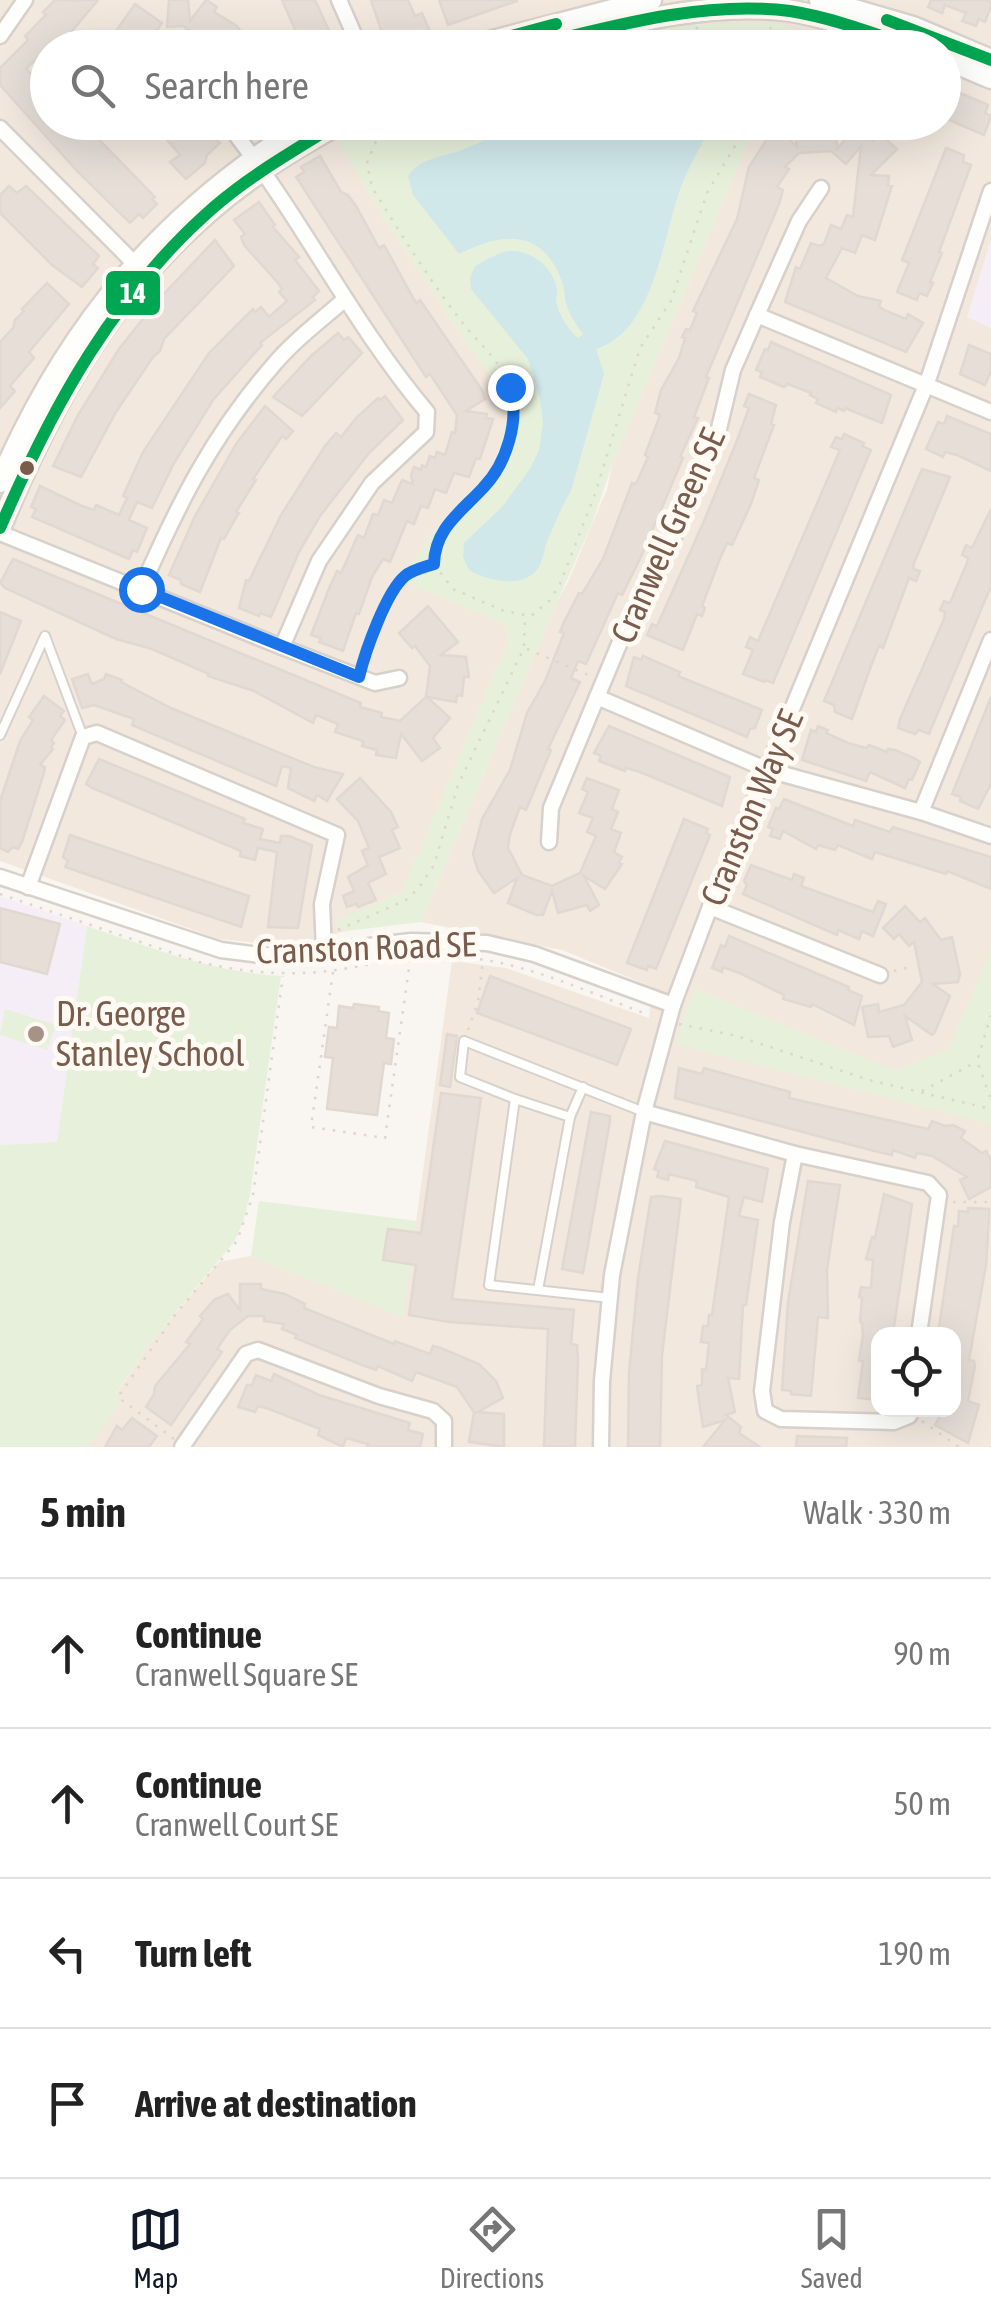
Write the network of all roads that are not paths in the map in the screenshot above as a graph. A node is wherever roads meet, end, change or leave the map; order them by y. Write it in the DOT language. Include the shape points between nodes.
graph roads {
  1 [pos="25,0"];
  2 [pos="339,0"];
  3 [pos="820,0"];
  4 [pos="669,8"];
  5 [pos="352,30"];
  6 [pos="557,30"];
  7 [pos="588,30"];
  8 [pos="863,30"];
  9 [pos="917,30"];
  10 [pos="0,36"];
  11 [pos="961,48"];
  12 [pos="991,60"];
  13 [pos="961,65"];
  14 [pos="991,78"];
  15 [pos="0,128"];
  16 [pos="240,140"];
  17 [pos="287,140"];
  18 [pos="305,140"];
  19 [pos="258,163"];
  20 [pos="822,188"];
  21 [pos="991,191"];
  22 [pos="140,269"];
  23 [pos="346,299"];
  24 [pos="758,314"];
  25 [pos="927,383"];
  26 [pos="991,412"];
  27 [pos="0,482"];
  28 [pos="0,530"];
  29 [pos="141,589"];
  30 [pos="991,640"];
  31 [pos="282,647"];
  32 [pos="398,678"];
  33 [pos="596,697"];
  34 [pos="0,734"];
  35 [pos="83,737"];
  36 [pos="768,770"];
  37 [pos="921,812"];
  38 [pos="991,836"];
  39 [pos="549,842"];
  40 [pos="0,877"];
  41 [pos="28,887"];
  42 [pos="710,907"];
  43 [pos="324,952"];
  44 [pos="880,975"];
  45 [pos="673,1005"];
  46 [pos="583,1087"];
  47 [pos="515,1098"];
  48 [pos="644,1112"];
  49 [pos="570,1117"];
  50 [pos="795,1154"];
  51 [pos="538,1290"];
  52 [pos="610,1298"];
  53 [pos="919,1327"];
  54 [pos="907,1417"];
  55 [pos="183,1446"];
  56 [pos="444,1447"];
  57 [pos="600,1447"];
  1 -- 10 [label="street"];
  2 -- 5 [label="street"];
  3 -- 9 [label="street"];
  4 -- 6 [label="street"];
  4 -- 7 [label="street"];
  4 -- 8 [label="street" via="783,9"];
  11 -- 12 [label="street"];
  13 -- 14 [label="street"];
  15 -- 22 [label="street"];
  16 -- 19 [label="street"];
  17 -- 19 [label="street"];
  18 -- 19 [label="street"];
  19 -- 22 [label="street"];
  19 -- 23 [label="street"];
  20 -- 24 [label="street, Cranwell Green SE" via="799,221"];
  21 -- 25 [label="street, Cranston Way SE"];
  22 -- 27 [label="street" via="90,319 51,379"];
  22 -- 28 [label="street" via="70,377"];
  23 -- 29 [label="street" via="278,359 212,442"];
  23 -- 31 [label="street" via="428,412 426,432 372,483 319,561"];
  24 -- 25 [label="street"];
  24 -- 33 [label="street, Cranwell Green SE" via="716,437"];
  25 -- 26 [label="street"];
  25 -- 36 [label="street, Cranston Way SE"];
  28 -- 29 [label="street"];
  29 -- 31 [label="street"];
  30 -- 37 [label="street"];
  31 -- 32 [label="street" via="375,683"];
  33 -- 36 [label="street"];
  33 -- 39 [label="street, Cranwell Green SE" via="551,808"];
  34 -- 35 [label="lane" via="45,636"];
  35 -- 41 [label="street"];
  35 -- 43 [label="street" via="97,734 337,835 322,904"];
  36 -- 37 [label="street"];
  36 -- 42 [label="street, Cranston Way SE"];
  37 -- 38 [label="street"];
  40 -- 41 [label="street, Cranston Road SE"];
  41 -- 43 [label="street, Cranston Road SE" via="220,950"];
  42 -- 44 [label="street"];
  42 -- 45 [label="street, Cranston Way SE"];
  43 -- 45 [label="street, Cranston Road SE" via="410,940 488,942"];
  45 -- 48 [label="street, Cranston Way SE"];
  46 -- 47 [label="lane" via="464,1041 460,1077"];
  46 -- 48 [label="lane"];
  46 -- 49 [label="lane"];
  47 -- 49 [label="lane"];
  47 -- 51 [label="lane" via="489,1284"];
  48 -- 50 [label="street"];
  48 -- 52 [label="street, Cranston Way SE"];
  49 -- 51 [label="lane"];
  50 -- 53 [label="street" via="928,1182 939,1194"];
  50 -- 54 [label="street" via="779,1240 765,1411 781,1419"];
  51 -- 52 [label="lane"];
  52 -- 57 [label="street, Cranston Way SE"];
  55 -- 56 [label="street" via="246,1354 258,1350 434,1411 444,1421"];
}
